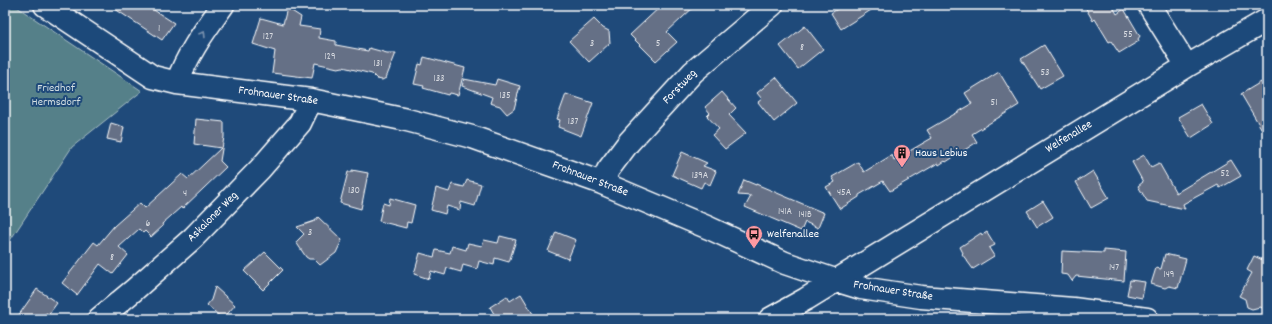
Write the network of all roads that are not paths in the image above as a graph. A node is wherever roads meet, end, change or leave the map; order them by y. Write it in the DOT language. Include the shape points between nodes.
graph roads {
  1 [pos="45,5"];
  2 [pos="223,5"];
  3 [pos="772,5"];
  4 [pos="1149,5"];
  5 [pos="1267,20"];
  6 [pos="1187,66"];
  7 [pos="177,83"];
  8 [pos="311,100"];
  9 [pos="602,183"];
  10 [pos="835,280"];
  11 [pos="99,319"];
  12 [pos="770,319"];
  13 [pos="1147,319"];
  1 -- 7 [label="street, Frohnauer Straße" via="154,78"];
  7 -- 2 [label="street, one-way" via="182,67"];
  3 -- 9 [label="street, Forstweg" via="694,72 629,142 608,170"];
  4 -- 6 [label="street"];
  5 -- 6 [label="street, Welfenallee"];
  6 -- 10 [label="street, Welfenallee"];
  7 -- 8 [label="street, Frohnauer Straße"];
  8 -- 9 [label="street, Frohnauer Straße" via="407,120 472,137"];
  8 -- 11 [label="street, Askaloner Weg" via="300,123 193,238"];
  9 -- 10 [label="street, Frohnauer Straße" via="785,263"];
  10 -- 12 [label="street, Welfenallee"];
  10 -- 13 [label="street, Frohnauer Straße" via="861,288 921,298 1073,309"];
}
